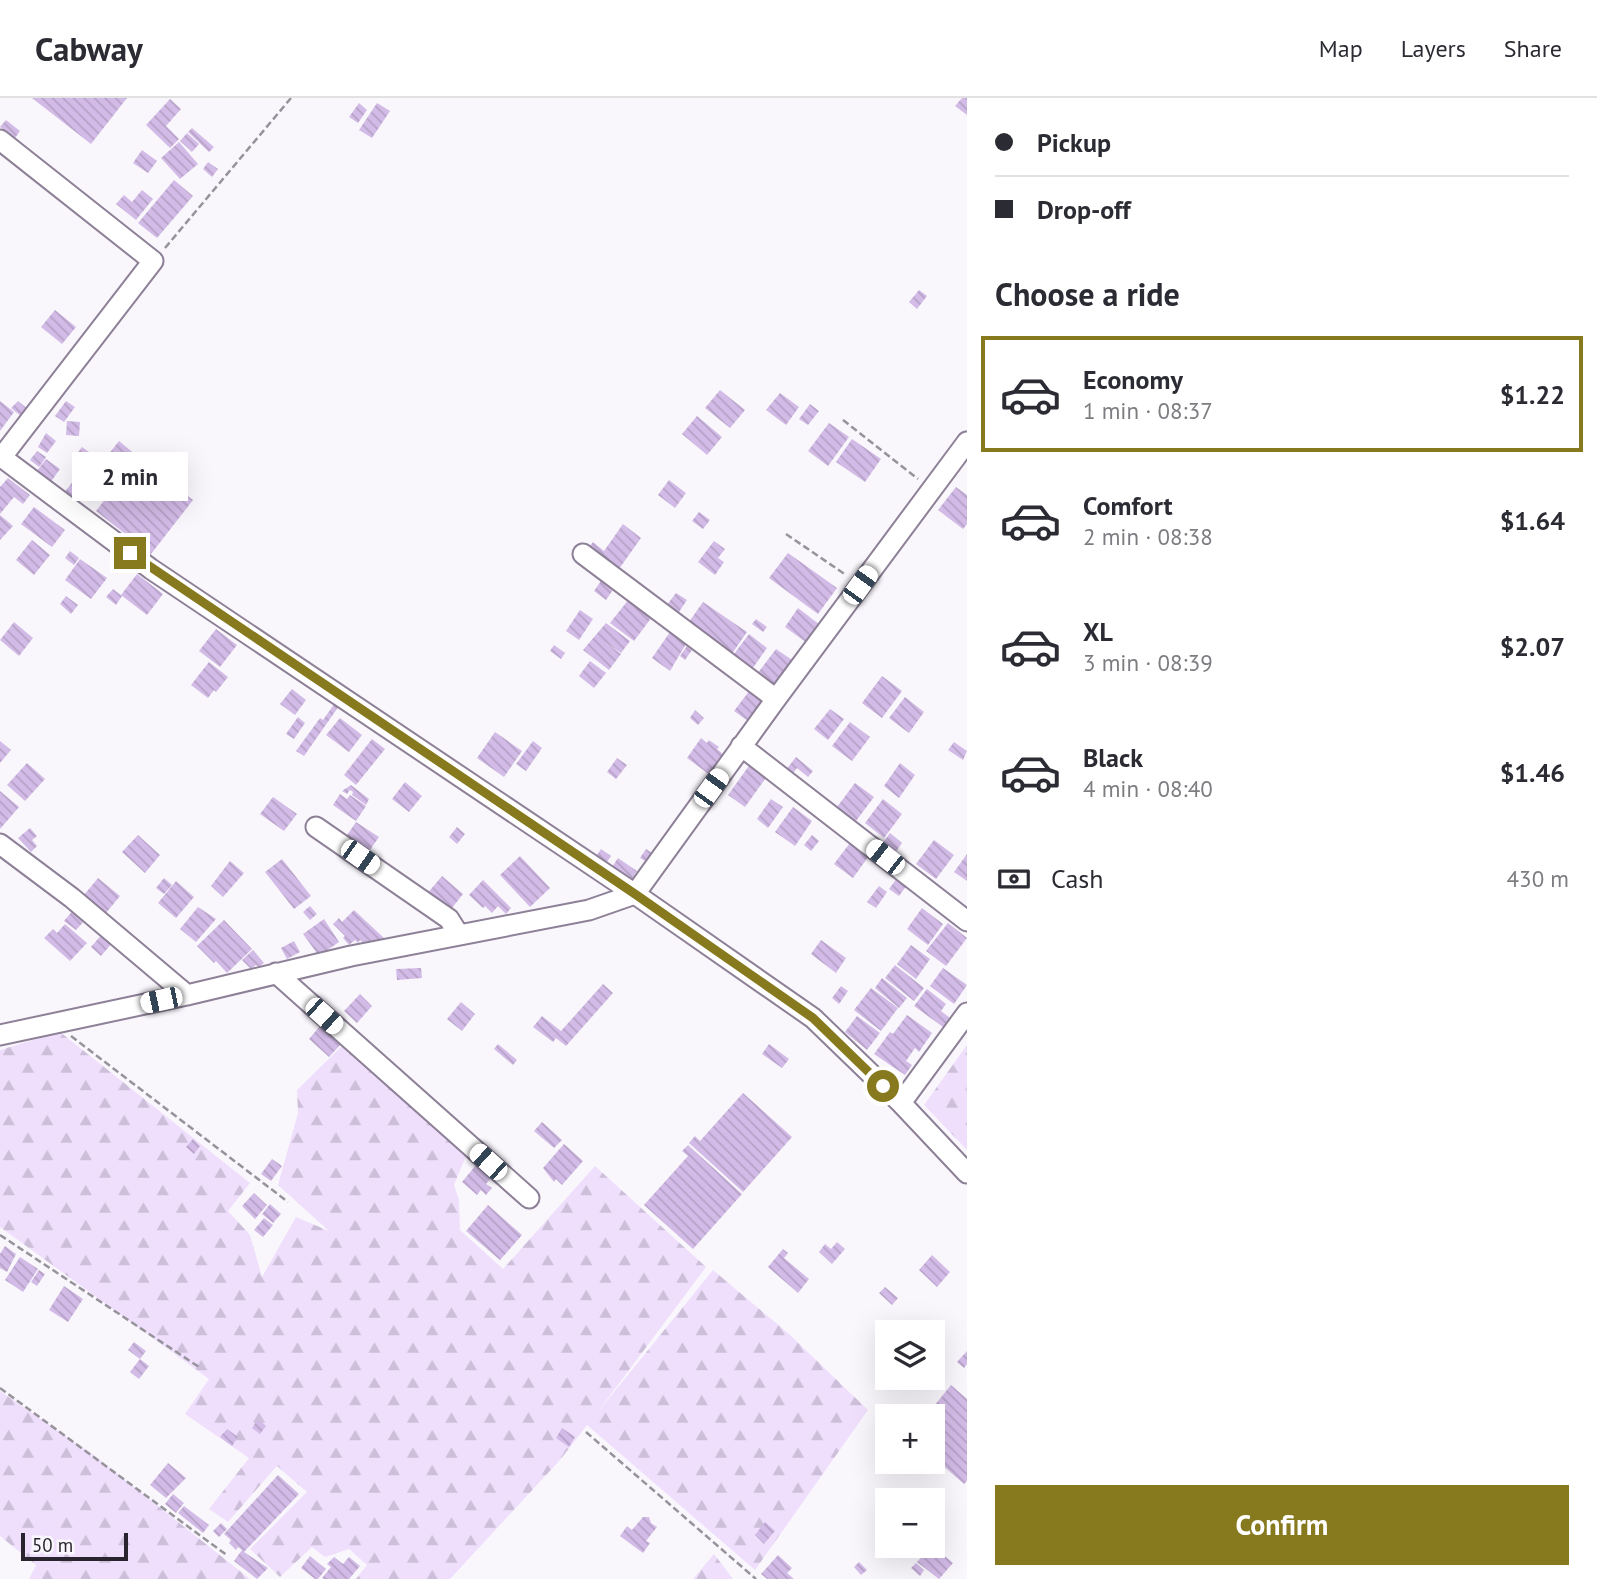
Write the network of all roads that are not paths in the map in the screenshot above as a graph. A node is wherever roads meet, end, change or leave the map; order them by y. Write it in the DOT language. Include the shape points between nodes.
graph roads {
  1 [pos="0,140"];
  2 [pos="967,442"];
  3 [pos="1,457"];
  4 [pos="583,554"];
  5 [pos="776,699"];
  6 [pos="741,746"];
  7 [pos="316,827"];
  8 [pos="0,844"];
  9 [pos="635,894"];
  10 [pos="967,921"];
  11 [pos="459,935"];
  12 [pos="276,973"];
  13 [pos="187,995"];
  14 [pos="967,1013"];
  15 [pos="0,1035"];
  16 [pos="901,1104"];
  17 [pos="967,1173"];
  18 [pos="529,1198"];
  1 -- 3 [label="street" via="153,261"];
  2 -- 5 [label="street"];
  3 -- 9 [label="street" via="151,569"];
  4 -- 5 [label="street"];
  5 -- 6 [label="street"];
  6 -- 9 [label="street"];
  6 -- 10 [label="street"];
  7 -- 11 [label="street" via="449,919"];
  8 -- 13 [label="street"];
  9 -- 11 [label="street" via="589,910"];
  9 -- 16 [label="street" via="813,1018"];
  11 -- 12 [label="street"];
  12 -- 13 [label="street"];
  12 -- 18 [label="street"];
  13 -- 15 [label="street"];
  14 -- 16 [label="street"];
  16 -- 17 [label="street"];
}
